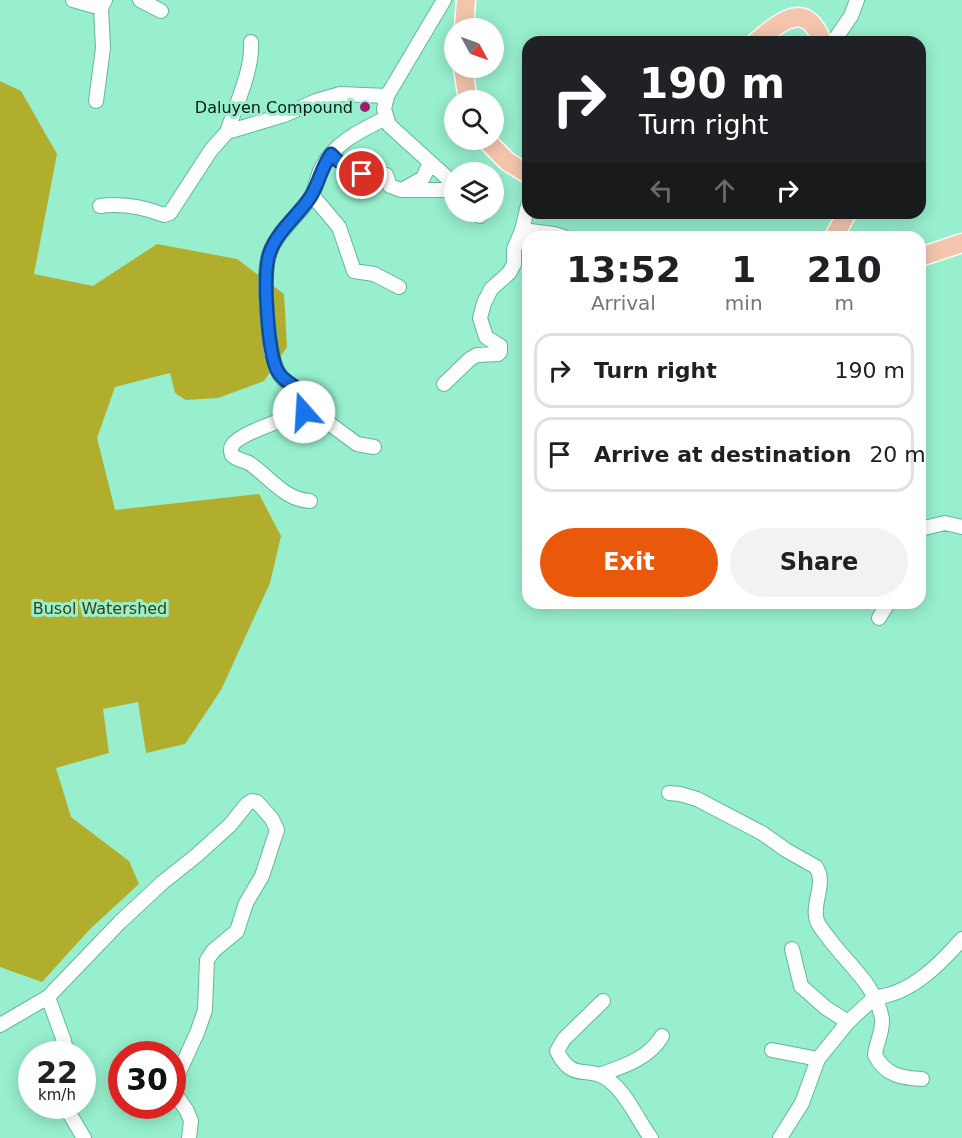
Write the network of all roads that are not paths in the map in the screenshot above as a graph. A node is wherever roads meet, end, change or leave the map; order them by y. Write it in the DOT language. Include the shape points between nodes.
graph roads {
  1 [pos="73,0"];
  2 [pos="140,0"];
  3 [pos="444,0"];
  4 [pos="466,0"];
  5 [pos="857,0"];
  6 [pos="103,4"];
  7 [pos="161,11"];
  8 [pos="465,18"];
  9 [pos="764,36"];
  10 [pos="820,36"];
  11 [pos="837,36"];
  12 [pos="251,42"];
  13 [pos="387,96"];
  14 [pos="96,101"];
  15 [pos="386,118"];
  16 [pos="227,132"];
  17 [pos="496,150"];
  18 [pos="331,154"];
  19 [pos="428,167"];
  20 [pos="522,170"];
  21 [pos="444,180"];
  22 [pos="444,187"];
  23 [pos="401,190"];
  24 [pos="312,195"];
  25 [pos="100,206"];
  26 [pos="525,219"];
  27 [pos="522,230"];
  28 [pos="530,231"];
  29 [pos="962,243"];
  30 [pos="926,255"];
  31 [pos="399,287"];
  32 [pos="444,384"];
  33 [pos="304,412"];
  34 [pos="374,447"];
  35 [pos="310,501"];
  36 [pos="962,527"];
  37 [pos="926,528"];
  38 [pos="884,609"];
  39 [pos="879,618"];
  40 [pos="669,793"];
  41 [pos="962,939"];
  42 [pos="792,949"];
  43 [pos="48,997"];
  44 [pos="875,997"];
  45 [pos="603,1001"];
  46 [pos="848,1022"];
  47 [pos="0,1025"];
  48 [pos="662,1036"];
  49 [pos="64,1041"];
  50 [pos="772,1050"];
  51 [pos="818,1059"];
  52 [pos="599,1075"];
  53 [pos="922,1079"];
  54 [pos="73,1119"];
  55 [pos="84,1138"];
  56 [pos="189,1138"];
  57 [pos="651,1138"];
  58 [pos="780,1138"];
  1 -- 6 [label="street"];
  2 -- 7 [label="street"];
  3 -- 13 [label="street"];
  4 -- 8 [label="main road"];
  5 -- 11 [label="street"];
  6 -- 14 [label="street" via="103,48"];
  9 -- 10 [label="main road" via="794,17 812,23"];
  12 -- 16 [label="street" via="252,53"];
  13 -- 15 [label="street"];
  13 -- 16 [label="street" via="340,94"];
  15 -- 18 [label="street" via="346,140"];
  15 -- 21 [label="street"];
  16 -- 25 [label="street" via="170,213 164,215 132,205"];
  17 -- 20 [label="main road"];
  18 -- 23 [label="street" via="362,174 386,175 390,186"];
  18 -- 24 [label="street"];
  19 -- 23 [label="street" via="423,178"];
  22 -- 23 [label="street"];
  24 -- 31 [label="street" via="339,227 354,271 374,274"];
  24 -- 33 [label="street" via="270,251 266,268 274,363 284,380 304,394"];
  26 -- 27 [label="street"];
  27 -- 28 [label="street"];
  27 -- 32 [label="street" via="514,249 514,264 491,289 480,318 486,337 501,346 500,352 477,355"];
  29 -- 30 [label="main road"];
  33 -- 34 [label="street" via="326,421 357,444"];
  33 -- 35 [label="street" via="240,438 232,446 231,455 248,463 287,494"];
  36 -- 37 [label="street" via="945,524"];
  38 -- 39 [label="street"];
  40 -- 44 [label="street" via="697,799 816,867 820,882 817,921"];
  41 -- 44 [label="street" via="925,975 888,996"];
  42 -- 46 [label="street" via="801,986"];
  43 -- 47 [label="street"];
  43 -- 49 [label="street"];
  43 -- 56 [label="street" via="120,922 230,825 247,804 257,802 277,830 237,931 207,960 205,1010 174,1083 176,1095 191,1121"];
  44 -- 46 [label="street"];
  44 -- 53 [label="street" via="882,1020 875,1055 879,1064 900,1078"];
  45 -- 52 [label="street" via="557,1051 578,1073"];
  46 -- 51 [label="street"];
  48 -- 52 [label="street" via="636,1060"];
  50 -- 51 [label="street"];
  51 -- 58 [label="street" via="802,1103"];
  52 -- 57 [label="street" via="623,1096"];
  54 -- 55 [label="street"];
}
